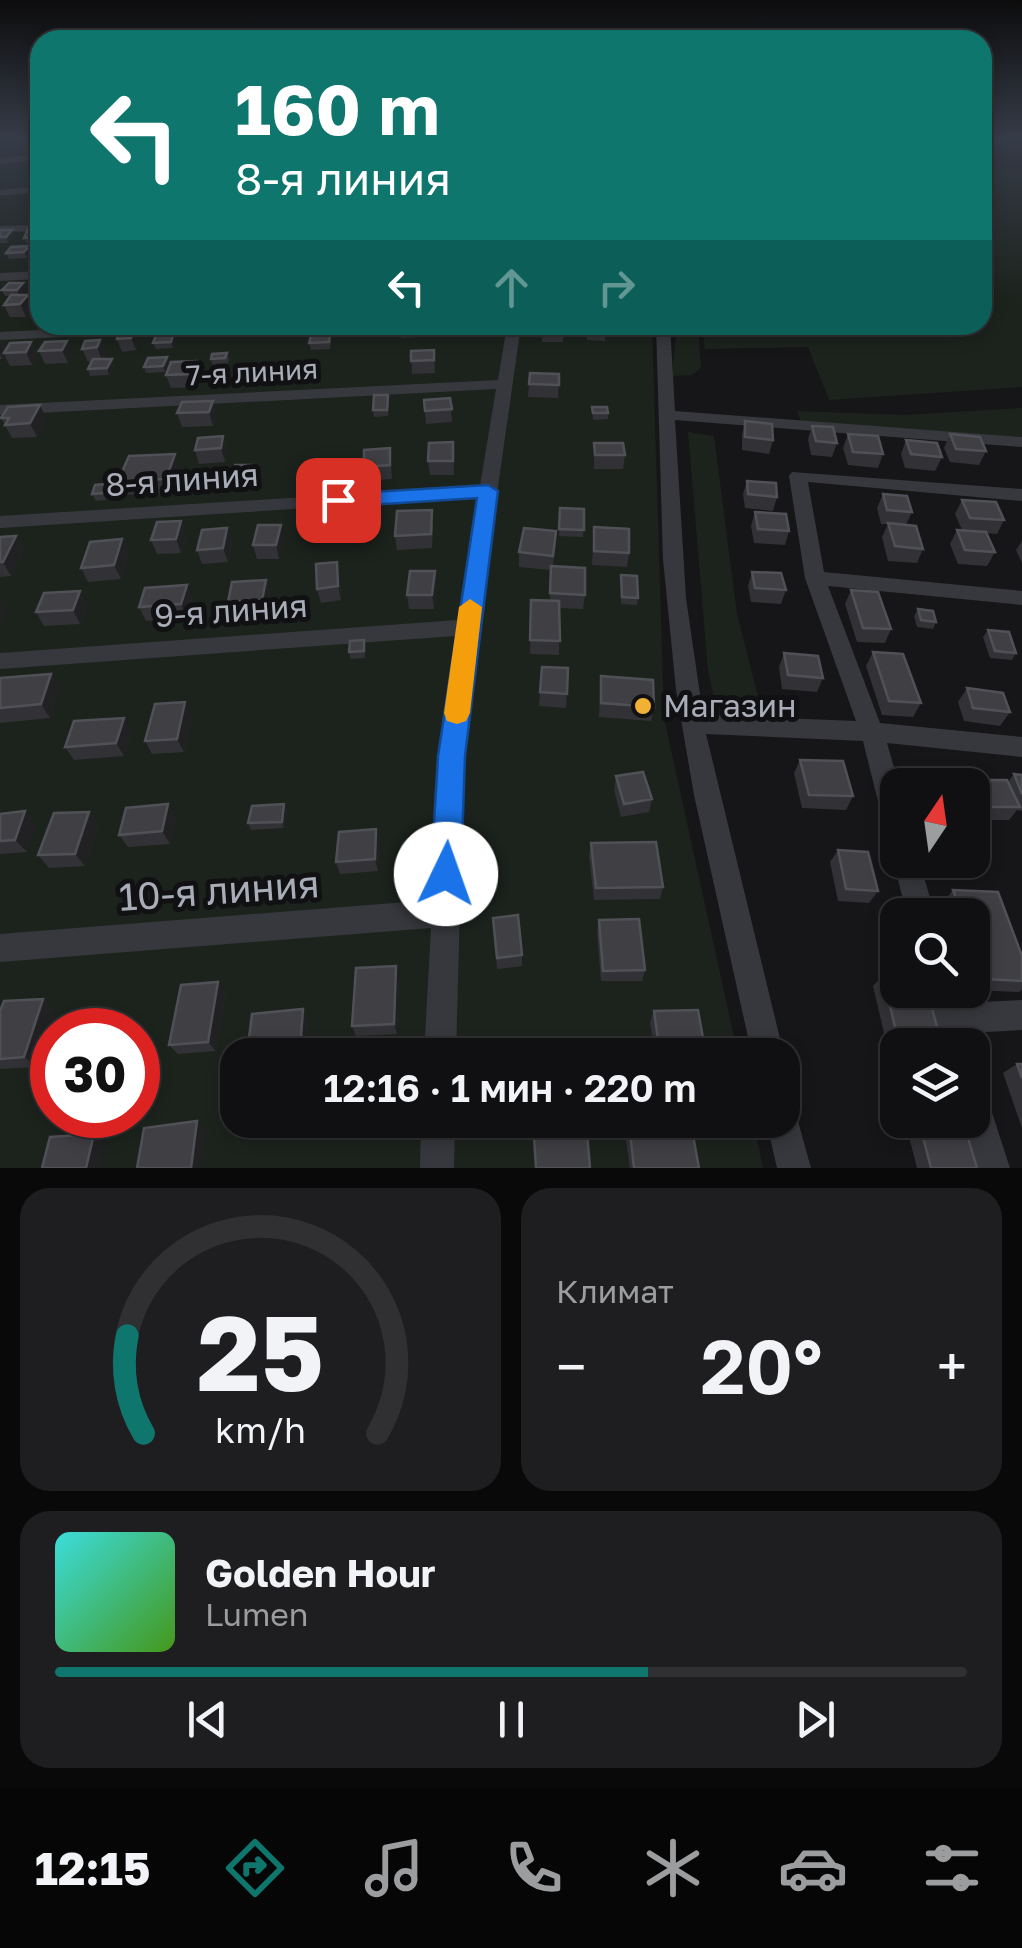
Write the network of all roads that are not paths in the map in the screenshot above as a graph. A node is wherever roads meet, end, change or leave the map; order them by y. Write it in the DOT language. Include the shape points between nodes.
graph roads {
  1 [pos="30,228"];
  2 [pos="0,229"];
  3 [pos="30,275"];
  4 [pos="0,276"];
  5 [pos="30,335"];
  6 [pos="513,335"];
  7 [pos="664,335"];
  8 [pos="0,336"];
  9 [pos="506,384"];
  10 [pos="0,410"];
  11 [pos="668,415"];
  12 [pos="1022,442"];
  13 [pos="488,491"];
  14 [pos="1022,495"];
  15 [pos="0,522"];
  16 [pos="814,578"];
  17 [pos="1022,598"];
  18 [pos="467,627"];
  19 [pos="0,661"];
  20 [pos="693,724"];
  21 [pos="872,732"];
  22 [pos="1022,747"];
  23 [pos="882,768"];
  24 [pos="444,913"];
  25 [pos="0,948"];
  26 [pos="1022,1015"];
  27 [pos="949,1018"];
  28 [pos="440,1038"];
  29 [pos="764,1038"];
  30 [pos="438,1138"];
  31 [pos="787,1138"];
  32 [pos="983,1138"];
  33 [pos="437,1168"];
  34 [pos="794,1168"];
  35 [pos="992,1168"];
  1 -- 2 [label="street"];
  3 -- 4 [label="street"];
  5 -- 8 [label="street"];
  6 -- 9 [label="street"];
  7 -- 11 [label="street"];
  9 -- 10 [label="street, 7-я линия"];
  9 -- 13 [label="street"];
  11 -- 12 [label="street"];
  11 -- 20 [label="street" via="672,543"];
  13 -- 15 [label="street, 8-я линия"];
  13 -- 18 [label="street"];
  14 -- 16 [label="street" via="798,476"];
  16 -- 17 [label="street"];
  16 -- 21 [label="street"];
  18 -- 19 [label="street, 9-я линия"];
  18 -- 24 [label="street"];
  20 -- 21 [label="street"];
  20 -- 29 [label="street"];
  21 -- 22 [label="street"];
  21 -- 23 [label="street"];
  24 -- 25 [label="street, 10-я линия"];
  24 -- 28 [label="street"];
  26 -- 27 [label="street"];
  30 -- 33 [label="street"];
  31 -- 34 [label="street"];
  32 -- 35 [label="street"];
}
